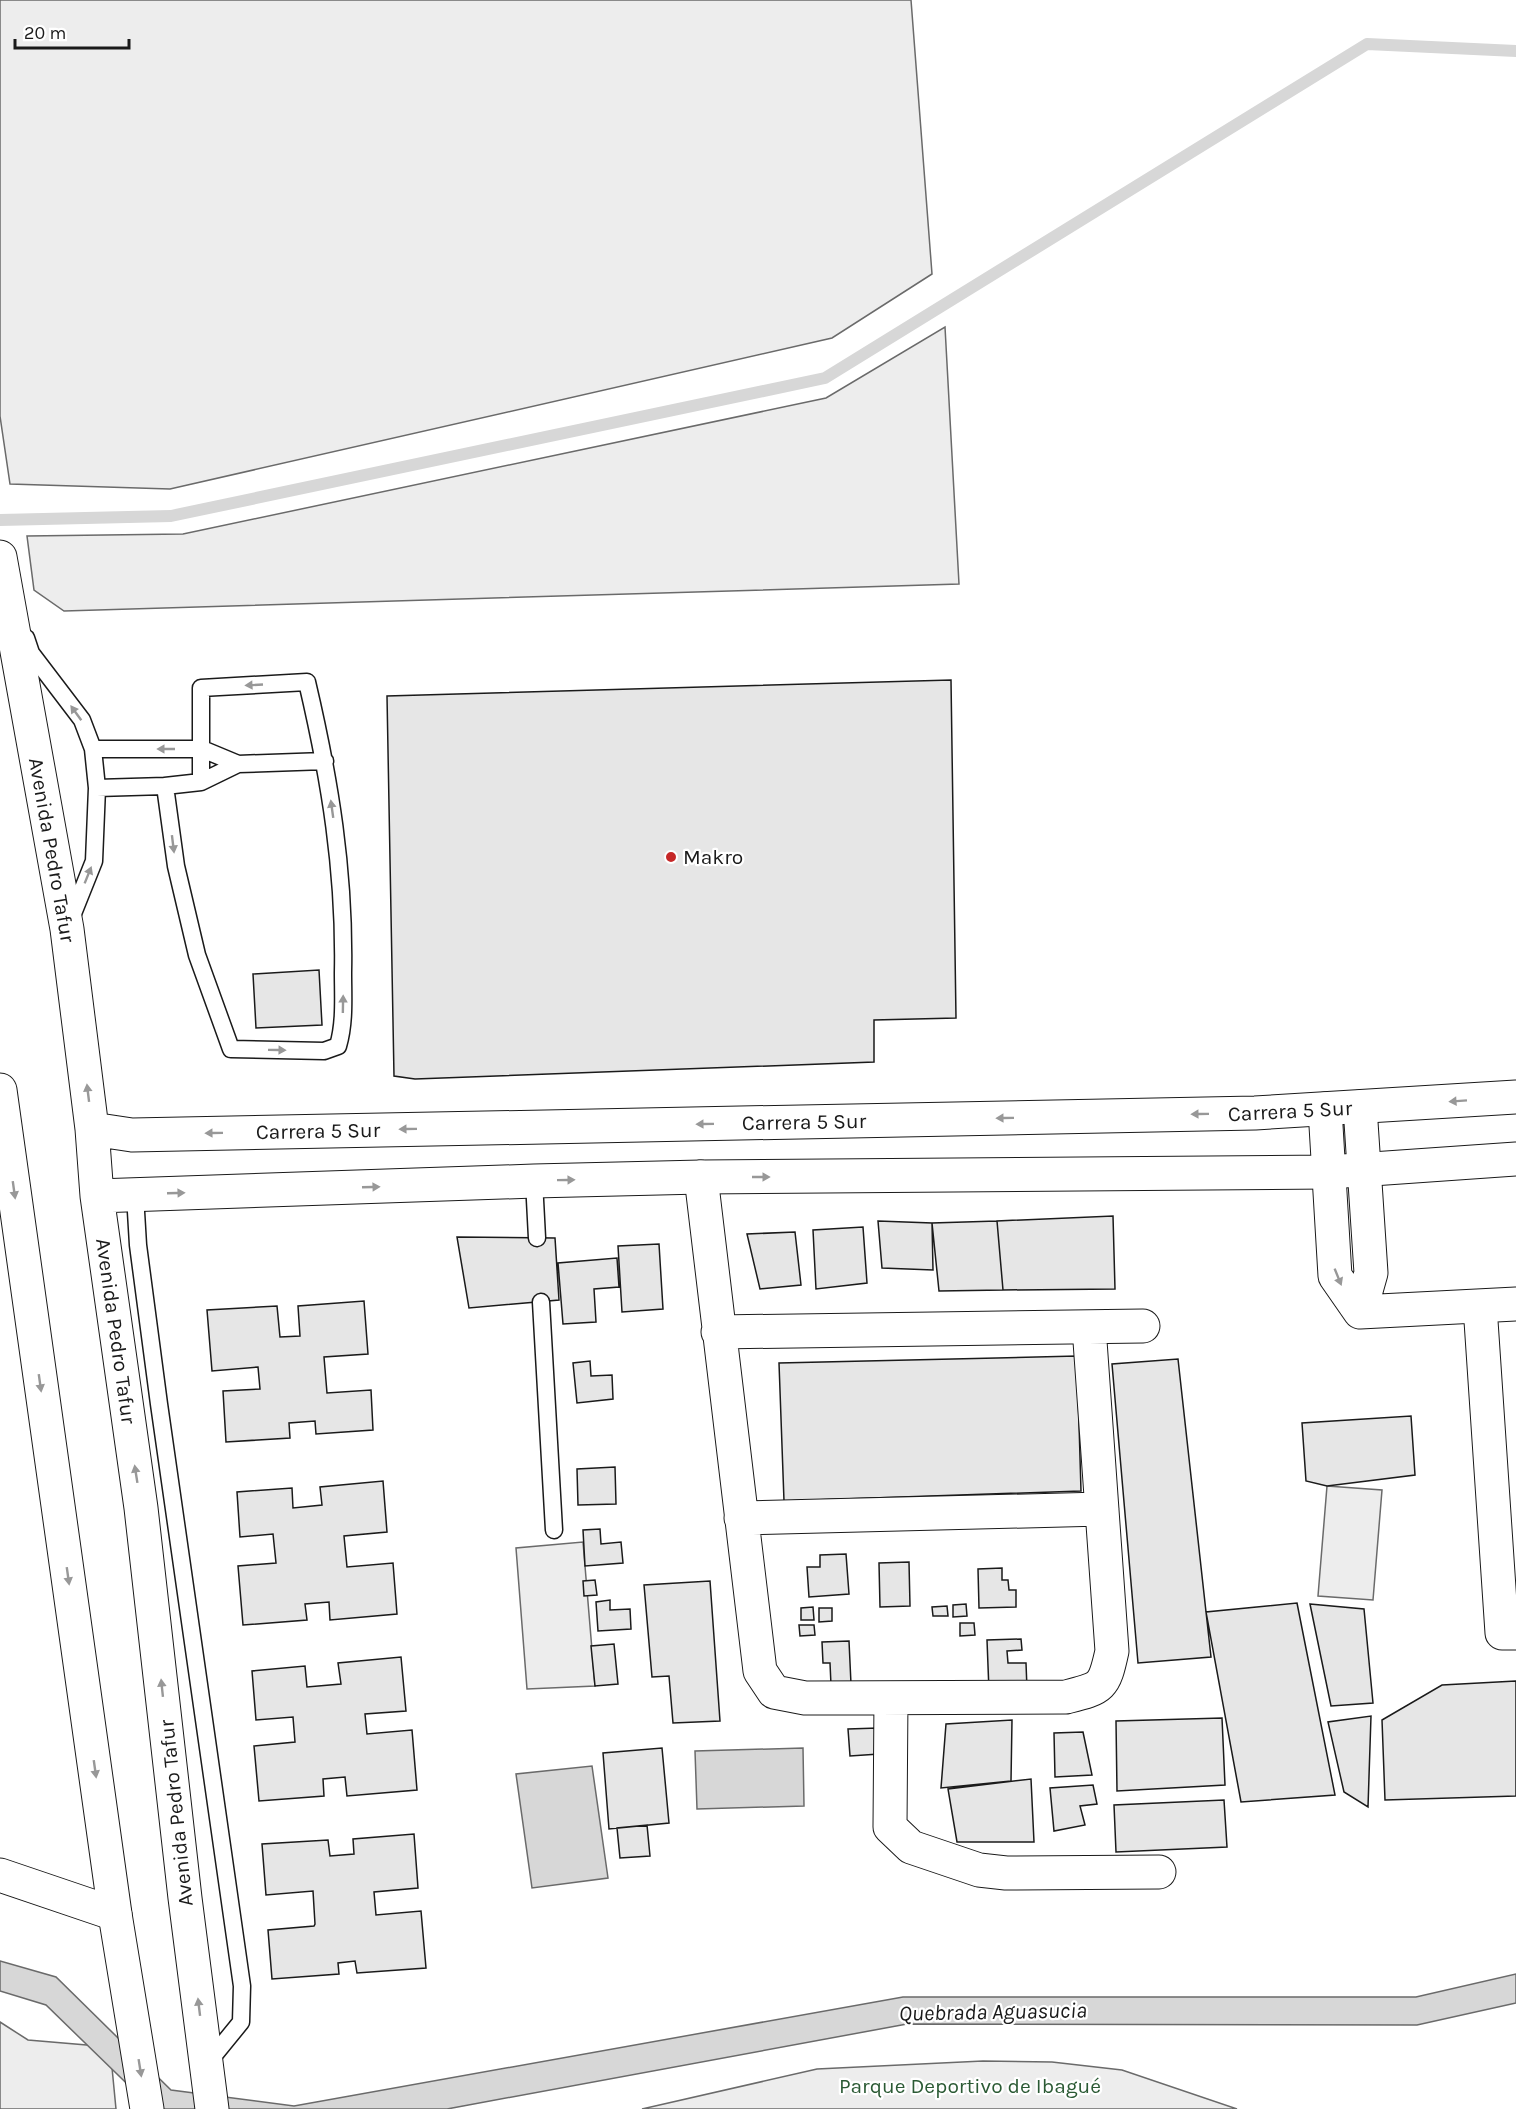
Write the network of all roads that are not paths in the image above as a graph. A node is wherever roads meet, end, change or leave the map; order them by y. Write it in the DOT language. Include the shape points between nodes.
graph roads {
  1 [pos="2,571"];
  2 [pos="93,749"];
  3 [pos="202,749"];
  4 [pos="325,761"];
  5 [pos="238,764"];
  6 [pos="201,782"];
  7 [pos="165,786"];
  8 [pos="97,788"];
  9 [pos="67,929"];
  10 [pos="0,1090"];
  11 [pos="1516,1097"];
  12 [pos="1360,1107"];
  13 [pos="1324,1109"];
  14 [pos="92,1129"];
  15 [pos="1516,1159"];
  16 [pos="1364,1170"];
  17 [pos="1329,1172"];
  18 [pos="701,1178"];
  19 [pos="534,1181"];
  20 [pos="135,1195"];
  21 [pos="97,1196"];
  22 [pos="537,1238"];
  23 [pos="541,1302"];
  24 [pos="1516,1304"];
  25 [pos="1480,1306"];
  26 [pos="1360,1312"];
  27 [pos="1143,1326"];
  28 [pos="1089,1327"];
  29 [pos="718,1332"];
  30 [pos="1504,1468"];
  31 [pos="173,1502"];
  32 [pos="141,1508"];
  33 [pos="1102,1509"];
  34 [pos="741,1518"];
  35 [pos="554,1530"];
  36 [pos="1516,1633"];
  37 [pos="891,1698"];
  38 [pos="1159,1872"];
  39 [pos="0,1875"];
  40 [pos="115,1914"];
  41 [pos="206,2065"];
  42 [pos="147,2109"];
  43 [pos="212,2109"];
  2 -- 1 [label="lane, one-way" via="82,720 32,652"];
  1 -- 9 [label="street, Avenida Pedro Tafur"];
  3 -- 2 [label="lane, one-way"];
  2 -- 8 [label="lane"];
  4 -- 3 [label="lane, one-way" via="307,682 201,688"];
  3 -- 5 [label="lane"];
  3 -- 6 [label="lane"];
  4 -- 5 [label="lane"];
  7 -- 4 [label="lane, one-way" via="176,866 197,955 231,1049 324,1051 338,1046 342,1031 344,944 340,862"];
  5 -- 6 [label="lane"];
  6 -- 7 [label="lane"];
  7 -- 8 [label="lane"];
  9 -- 8 [label="lane, one-way" via="94,861"];
  14 -- 9 [label="street, Avenida Pedro Tafur, one-way"];
  10 -- 40 [label="street, one-way"];
  11 -- 12 [label="street, Carrera 5 Sur, one-way"];
  12 -- 13 [label="street, Carrera 5 Sur"];
  12 -- 16 [label="street"];
  13 -- 14 [label="street, Carrera 5 Sur, one-way" via="1243,1114 132,1135"];
  13 -- 17 [label="street"];
  14 -- 21 [label="street, Avenida Pedro Tafur"];
  15 -- 16 [label="street"];
  16 -- 17 [label="street"];
  16 -- 26 [label="street" via="1371,1273"];
  18 -- 17 [label="street, one-way"];
  17 -- 26 [label="street, one-way" via="1335,1276"];
  19 -- 18 [label="street, one-way"];
  18 -- 29 [label="street"];
  20 -- 19 [label="street, one-way"];
  19 -- 22 [label="lane"];
  20 -- 21 [label="street"];
  20 -- 31 [label="lane" via="138,1245"];
  32 -- 21 [label="street, Avenida Pedro Tafur, one-way"];
  23 -- 35 [label="lane"];
  24 -- 25 [label="street"];
  25 -- 26 [label="street"];
  25 -- 30 [label="street"];
  27 -- 28 [label="street"];
  28 -- 29 [label="street"];
  28 -- 33 [label="street"];
  29 -- 34 [label="street"];
  30 -- 36 [label="street" via="1502,1633"];
  31 -- 32 [label="lane"];
  31 -- 41 [label="lane" via="242,1986 241,2022"];
  41 -- 32 [label="street, Avenida Pedro Tafur, one-way"];
  33 -- 34 [label="street"];
  33 -- 37 [label="street" via="1112,1651 1106,1676 1094,1690 1066,1697"];
  34 -- 37 [label="street" via="760,1671 774,1692 805,1698"];
  37 -- 38 [label="street" via="890,1827 911,1848 979,1870 1006,1873"];
  39 -- 40 [label="street"];
  40 -- 42 [label="street, one-way"];
  41 -- 43 [label="street, Avenida Pedro Tafur"];
}
